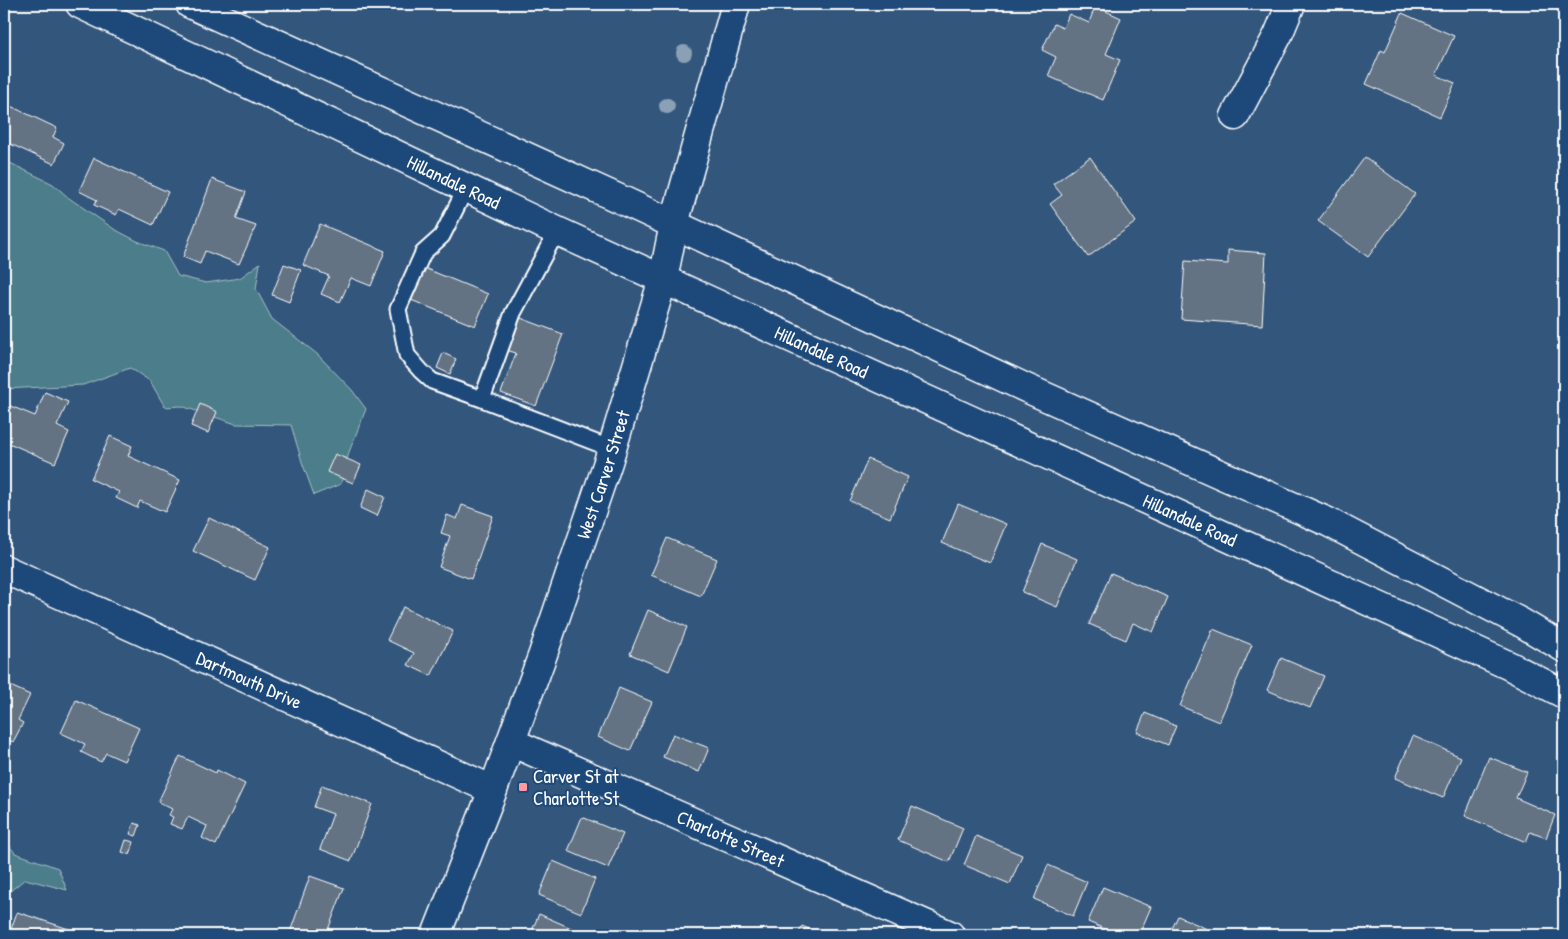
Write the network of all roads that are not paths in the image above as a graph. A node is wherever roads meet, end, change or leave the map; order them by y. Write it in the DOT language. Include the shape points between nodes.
graph roads {
  1 [pos="80,4"];
  2 [pos="190,4"];
  3 [pos="736,4"];
  4 [pos="1291,4"];
  5 [pos="1235,116"];
  6 [pos="466,188"];
  7 [pos="674,224"];
  8 [pos="557,231"];
  9 [pos="663,279"];
  10 [pos="482,399"];
  11 [pos="612,449"];
  12 [pos="4,569"];
  13 [pos="1564,648"];
  14 [pos="1564,694"];
  15 [pos="511,742"];
  16 [pos="493,790"];
  17 [pos="436,935"];
  18 [pos="950,935"];
  1 -- 6 [label="street, Hillandale Road"];
  2 -- 7 [label="street"];
  3 -- 7 [label="street, West Carver Street"];
  4 -- 5 [label="street"];
  6 -- 8 [label="street, Hillandale Road"];
  6 -- 10 [label="lane" via="442,236 423,253 398,310 407,355 421,371 432,381"];
  7 -- 9 [label="street, West Carver Street"];
  7 -- 13 [label="street" via="1026,388 1328,522"];
  8 -- 9 [label="street, Hillandale Road"];
  8 -- 10 [label="lane" via="513,312"];
  9 -- 11 [label="street, West Carver Street"];
  9 -- 14 [label="street, Hillandale Road" via="1501,662"];
  10 -- 11 [label="lane"];
  11 -- 15 [label="street, West Carver Street"];
  12 -- 16 [label="street, Dartmouth Drive"];
  15 -- 16 [label="street, West Carver Street"];
  15 -- 18 [label="street, Charlotte Street"];
  16 -- 17 [label="street, West Carver Street"];
}
